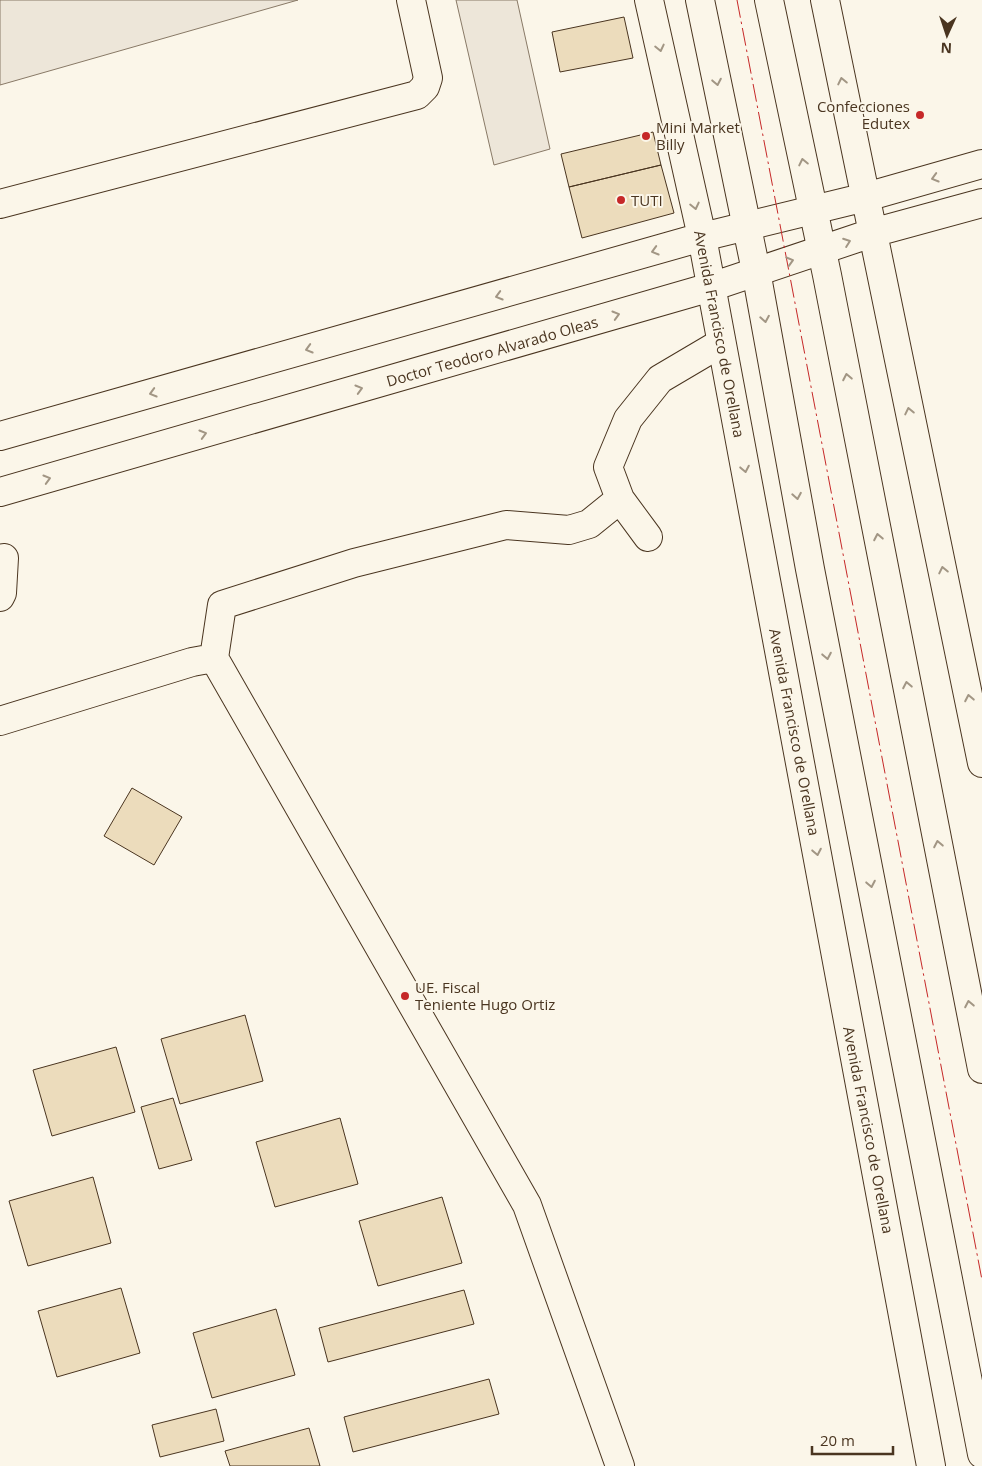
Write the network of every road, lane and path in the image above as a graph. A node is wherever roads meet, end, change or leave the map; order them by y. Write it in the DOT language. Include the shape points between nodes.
graph roads {
  1 [pos="411,0"];
  2 [pos="649,0"];
  3 [pos="700,0"];
  4 [pos="769,0"];
  5 [pos="825,0"];
  6 [pos="982,164"];
  7 [pos="866,197"];
  8 [pos="982,203"];
  9 [pos="0,204"];
  10 [pos="813,209"];
  11 [pos="746,227"];
  12 [pos="872,233"];
  13 [pos="702,237"];
  14 [pos="822,251"];
  15 [pos="756,271"];
  16 [pos="711,288"];
  17 [pos="722,343"];
  18 [pos="0,436"];
  19 [pos="0,492"];
  20 [pos="620,499"];
  21 [pos="648,537"];
  22 [pos="4,558"];
  23 [pos="0,597"];
  24 [pos="214,658"];
  25 [pos="0,721"];
  26 [pos="982,763"];
  27 [pos="982,1069"];
  28 [pos="982,1454"];
  29 [pos="620,1466"];
  30 [pos="931,1466"];
  1 -- 9 [label="main road" via="428,78 425,88 417,95"];
  2 -- 13 [label="main road, Avenida Francisco de Orellana, one-way"];
  3 -- 11 [label="main road, one-way"];
  10 -- 4 [label="main road, one-way"];
  7 -- 5 [label="main road, one-way"];
  6 -- 7 [label="main road, one-way"];
  7 -- 10 [label="main road"];
  7 -- 12 [label="main road"];
  8 -- 12 [label="main road, Doctor Teodoro Alvarado Oleas"];
  10 -- 11 [label="main road"];
  10 -- 14 [label="main road"];
  11 -- 13 [label="main road"];
  11 -- 15 [label="main road"];
  14 -- 12 [label="main road, Doctor Teodoro Alvarado Oleas, one-way"];
  26 -- 12 [label="main road, one-way"];
  13 -- 16 [label="main road, Avenida Francisco de Orellana"];
  13 -- 18 [label="main road, one-way"];
  15 -- 14 [label="main road, Doctor Teodoro Alvarado Oleas, one-way"];
  27 -- 14 [label="main road, one-way"];
  15 -- 16 [label="main road, Doctor Teodoro Alvarado Oleas"];
  15 -- 28 [label="main road, one-way" via="810,569"];
  16 -- 17 [label="main road, Avenida Francisco de Orellana"];
  19 -- 16 [label="main road, Doctor Teodoro Alvarado Oleas, one-way"];
  17 -- 20 [label="main road" via="660,379 628,420 608,467"];
  17 -- 30 [label="main road, Avenida Francisco de Orellana, one-way"];
  20 -- 21 [label="main road"];
  20 -- 24 [label="main road" via="589,524 569,530 506,525 354,563 222,605"];
  22 -- 23 [label="main road"];
  24 -- 25 [label="main road"];
  24 -- 29 [label="main road" via="528,1205"];
}
